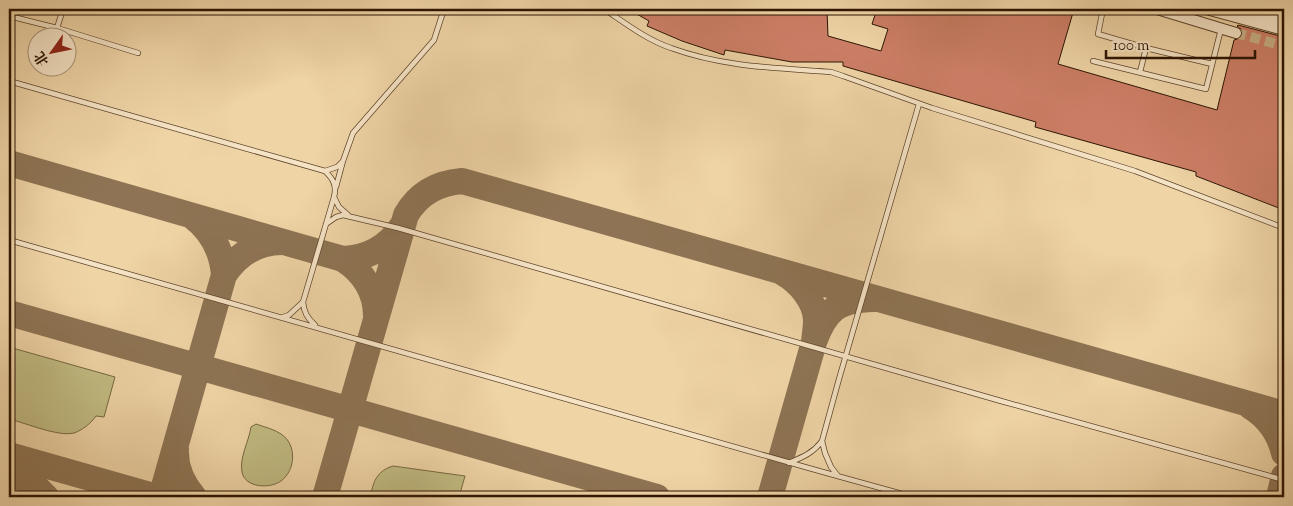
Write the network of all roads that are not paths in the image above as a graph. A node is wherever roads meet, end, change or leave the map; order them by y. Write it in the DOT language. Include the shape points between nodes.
graph roads {
  1 [pos="63,9"];
  2 [pos="444,9"];
  3 [pos="604,9"];
  4 [pos="1103,9"];
  5 [pos="1157,9"];
  6 [pos="1206,9"];
  7 [pos="1239,9"];
  8 [pos="1280,9"];
  9 [pos="1284,10"];
  10 [pos="9,16"];
  11 [pos="1284,21"];
  12 [pos="57,28"];
  13 [pos="1221,28"];
  14 [pos="1284,30"];
  15 [pos="1236,33"];
  16 [pos="78,34"];
  17 [pos="1146,48"];
  18 [pos="138,53"];
  19 [pos="1093,61"];
  20 [pos="1212,64"];
  21 [pos="1140,72"];
  22 [pos="9,81"];
  23 [pos="919,104"];
  24 [pos="343,161"];
  25 [pos="325,171"];
  26 [pos="336,189"];
  27 [pos="334,197"];
  28 [pos="349,216"];
  29 [pos="326,224"];
  30 [pos="1284,228"];
  31 [pos="9,240"];
  32 [pos="303,302"];
  33 [pos="283,317"];
  34 [pos="318,327"];
  35 [pos="845,356"];
  36 [pos="822,441"];
  37 [pos="789,463"];
  38 [pos="839,477"];
  39 [pos="1284,480"];
  40 [pos="913,497"];
  1 -- 12 [label="lane"];
  2 -- 24 [label="lane" via="434,40 353,132"];
  3 -- 23 [label="lane" via="669,48 722,63 831,72"];
  4 -- 17 [label="lane" via="1098,34"];
  5 -- 13 [label="street"];
  6 -- 14 [label="street"];
  7 -- 11 [label="street"];
  8 -- 9 [label="street"];
  10 -- 12 [label="lane"];
  13 -- 15 [label="street"];
  13 -- 20 [label="lane"];
  16 -- 18 [label="lane"];
  17 -- 20 [label="lane"];
  17 -- 21 [label="lane"];
  19 -- 21 [label="lane"];
  20 -- 21 [label="lane" via="1206,89"];
  22 -- 25 [label="lane"];
  23 -- 30 [label="lane" via="1135,172"];
  23 -- 35 [label="lane"];
  24 -- 25 [label="lane"];
  24 -- 26 [label="lane"];
  25 -- 26 [label="lane"];
  26 -- 27 [label="lane"];
  27 -- 28 [label="lane"];
  27 -- 29 [label="lane"];
  28 -- 29 [label="lane" via="336,217"];
  28 -- 35 [label="lane"];
  29 -- 32 [label="lane"];
  31 -- 33 [label="lane"];
  32 -- 33 [label="lane"];
  32 -- 34 [label="lane" via="304,312"];
  33 -- 34 [label="lane"];
  34 -- 37 [label="lane"];
  35 -- 36 [label="lane"];
  35 -- 39 [label="lane"];
  36 -- 37 [label="lane" via="811,454"];
  36 -- 38 [label="lane" via="831,467"];
  37 -- 38 [label="lane"];
  38 -- 40 [label="lane"];
}
